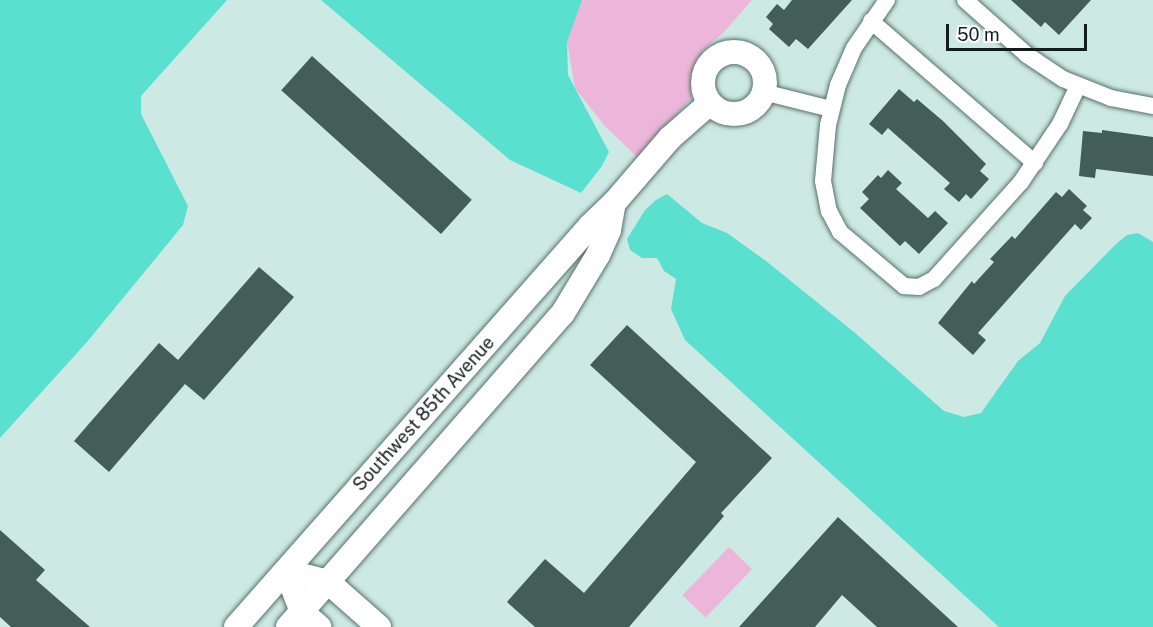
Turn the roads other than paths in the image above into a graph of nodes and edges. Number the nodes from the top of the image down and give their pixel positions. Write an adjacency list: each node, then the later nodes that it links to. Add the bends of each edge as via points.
1 (887, 0): 3 (street)
2 (964, 0): 4 (street, via 1037,63)
3 (871, 21): 8 (street, via 849,58); 9 (street)
4 (1078, 86): 7 (street, via 1111,98); 9 (street)
5 (763, 93): 6 (street, via 754,106 740,113 724,112); 6 (street, via 764,74 760,66 746,54 728,52 712,61 704,77); 8 (street)
6 (711, 103): 10 (street, Southwest 85th Avenue, via 670,138)
7 (1153, 106)
8 (831, 109): 9 (street, via 823,181 832,217 845,237 904,286 924,285 937,276)
9 (1035, 164)
10 (614, 203): 11 (street, Southwest 85th Avenue); 12 (street, Southwest 85th Avenue, via 604,243 567,308)
11 (286, 571): 12 (street); 13 (street); 14 (street, Southwest 85th Avenue)
12 (328, 582): 13 (street, Southwest 85th Avenue); 15 (street)
13 (303, 622)
14 (236, 627)
15 (379, 627)

